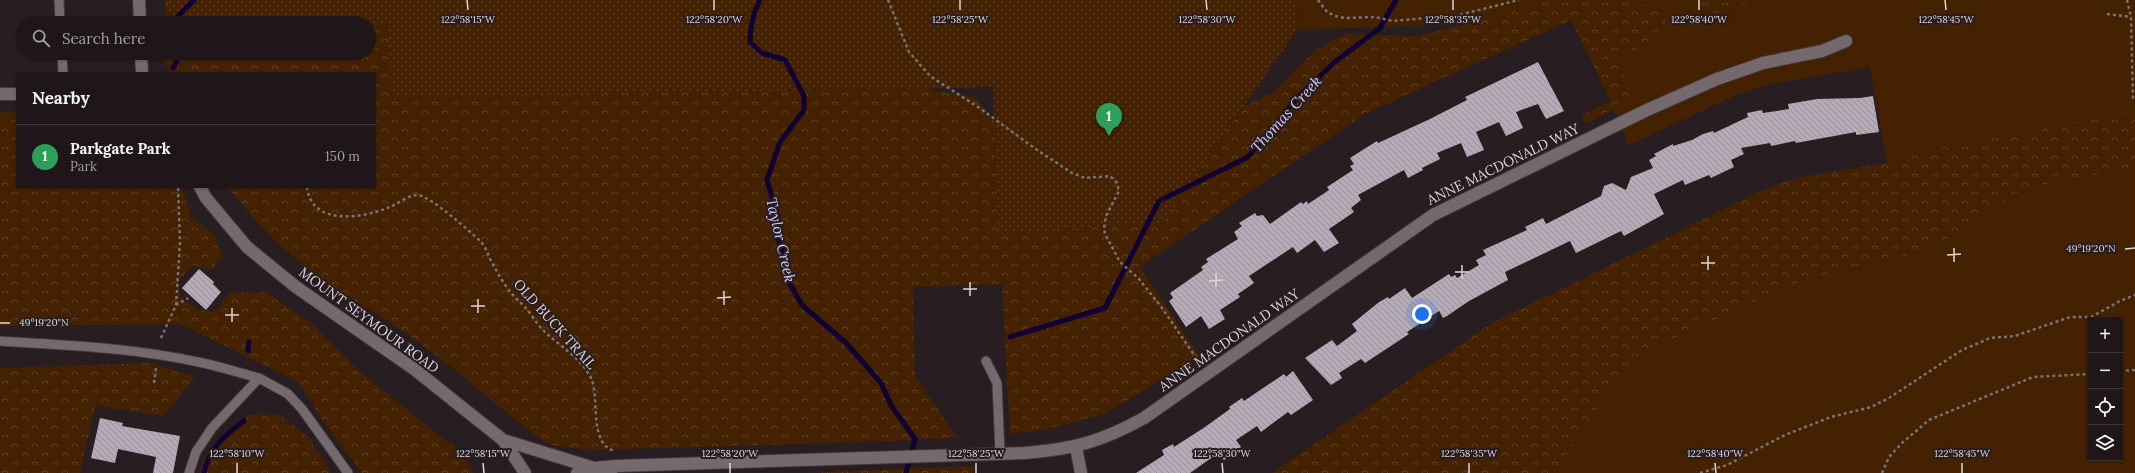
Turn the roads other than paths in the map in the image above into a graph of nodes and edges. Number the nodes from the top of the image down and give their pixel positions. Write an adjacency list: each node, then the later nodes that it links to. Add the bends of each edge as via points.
1 (59, 0): 3 (lane)
2 (139, 0): 4 (street)
3 (60, 16)
4 (140, 16)
5 (1846, 41): 17 (street, ANNE MACDONALD WAY, via 1822,51 1763,63 1716,79 1433,215 1144,418)
6 (62, 60): 8 (lane)
7 (141, 60): 9 (street)
8 (63, 72)
9 (142, 72)
10 (0, 94): 11 (street)
11 (16, 94)
12 (201, 188): 16 (street, MOUNT SEYMOUR ROAD, via 247,247 296,287 414,369)
13 (0, 341): 15 (lane, via 97,347 152,354 202,363)
14 (986, 360): 18 (lane, via 997,383)
15 (259, 378): 21 (lane, via 212,428 196,452); 22 (lane, via 288,394 302,409)
16 (503, 440): 20 (street); 23 (street, MOUNT SEYMOUR ROAD)
17 (1076, 447): 18 (street, ANNE MACDONALD WAY); 26 (street)
18 (1000, 453): 19 (street, ANNE MACDONALD WAY)
19 (616, 466): 20 (street, ANNE MACDONALD WAY); 25 (street)
20 (594, 468): 24 (street, ANNE MACDONALD WAY)
21 (189, 473)
22 (348, 473)
23 (525, 473)
24 (576, 473)
25 (606, 473)
26 (1081, 473)

